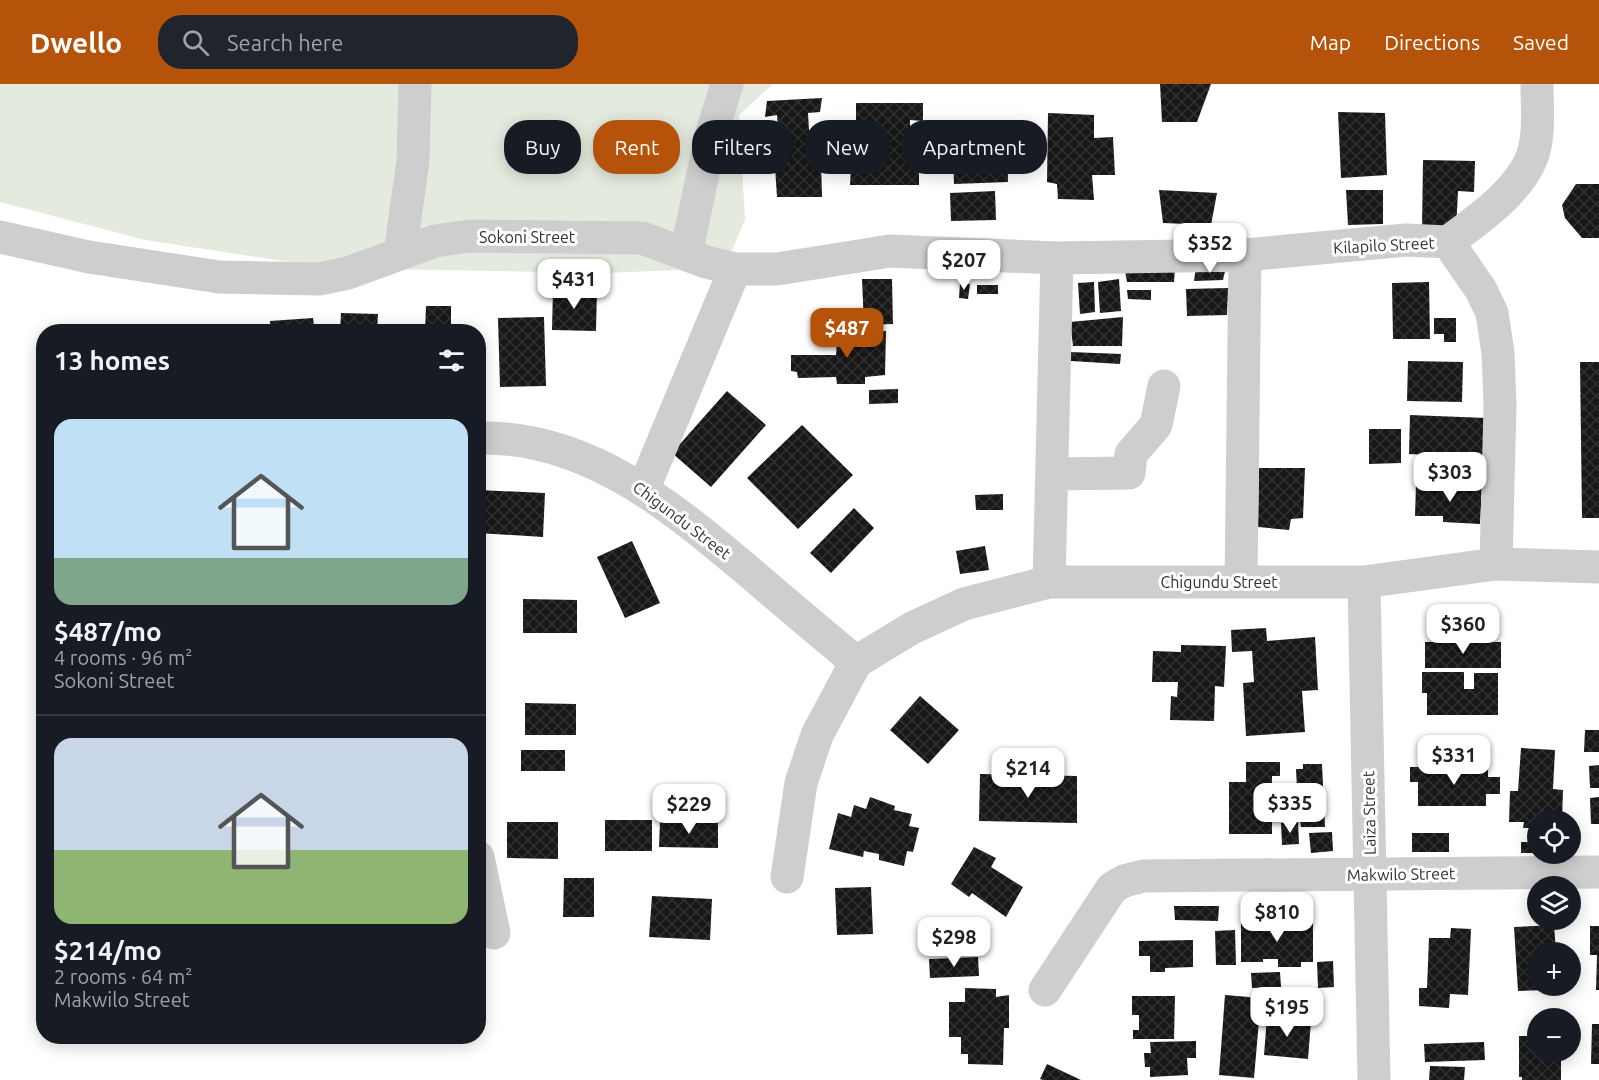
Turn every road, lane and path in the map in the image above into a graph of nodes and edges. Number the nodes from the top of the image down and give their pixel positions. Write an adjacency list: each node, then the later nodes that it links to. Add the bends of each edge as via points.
1 (415, 84): 6 (street, via 413,161)
2 (727, 84): 7 (street, via 711,136)
3 (1537, 84): 5 (street, via 1532,157 1514,185)
4 (0, 237): 6 (street, Sokoni Street, via 88,257 219,277 319,279)
5 (1448, 242): 8 (street, Kilapilo Street, via 1406,240); 15 (street, Kilapilo Street, via 1492,313 1498,353)
6 (400, 254): 7 (street, Sokoni Street, via 435,241 470,236 642,238)
7 (686, 254): 10 (street, Sokoni Street)
8 (1245, 255): 9 (street, Kilapilo Street); 18 (street)
9 (1057, 258): 10 (street, Sokoni Street, via 890,251 804,266); 13 (street)
10 (735, 269): 14 (street)
11 (1164, 386): 13 (street, via 1156,425 1131,454 1129,473)
12 (486, 438): 14 (street, Chigundu Street, via 564,450 623,476)
13 (1052, 474): 17 (street)
14 (643, 490): 20 (street, Chigundu Street, via 690,523)
15 (1496, 564): 16 (street, Chigundu Street); 19 (street, Chigundu Street)
16 (1599, 567)
17 (1049, 582): 18 (street, Chigundu Street); 20 (street, Chigundu Street, via 964,604 912,628)
18 (1241, 582): 19 (street, Chigundu Street)
19 (1364, 582): 22 (street, Laiza Street)
20 (856, 662): 23 (street, via 817,735 801,783)
21 (1599, 872): 22 (street, Makwilo Street)
22 (1370, 875): 26 (street, Makwilo Street, via 1143,876 1124,880 1103,899); 27 (street, Laiza Street)
23 (788, 877)
24 (486, 895): 25 (street)
25 (494, 933)
26 (1045, 990)
27 (1374, 1080)

